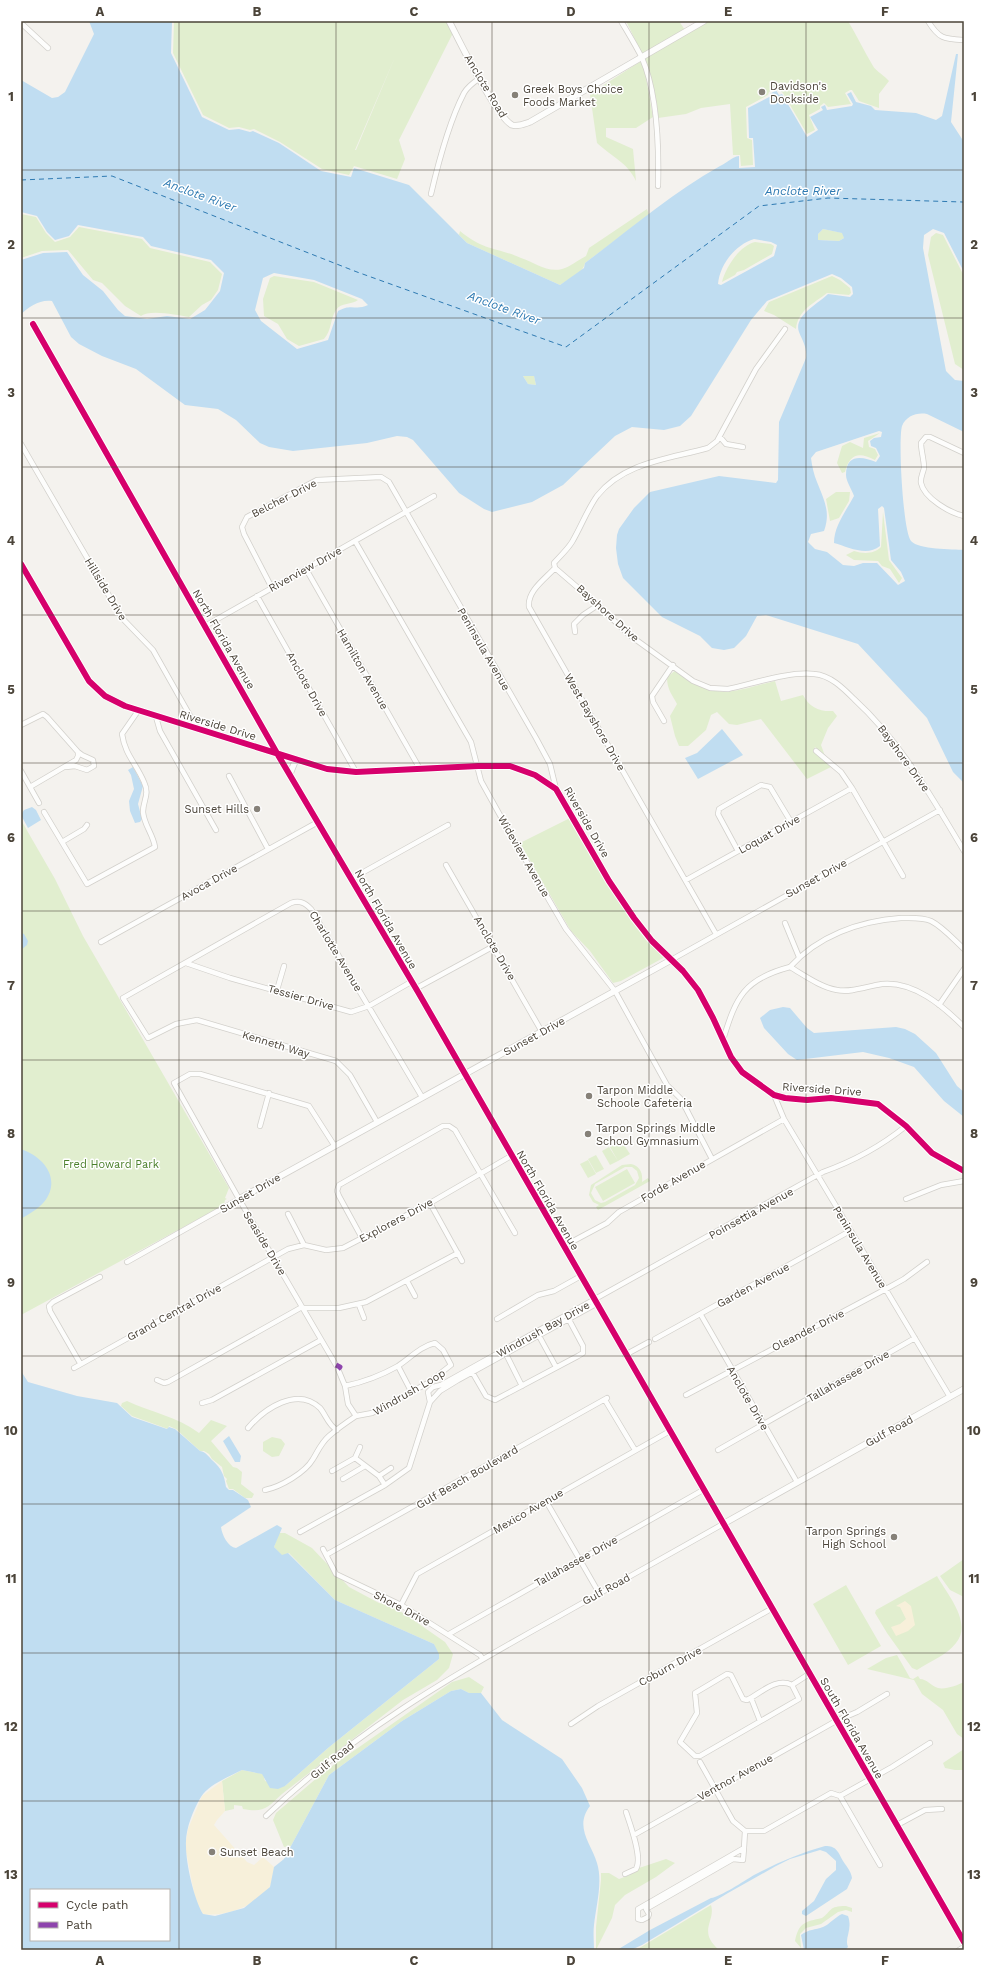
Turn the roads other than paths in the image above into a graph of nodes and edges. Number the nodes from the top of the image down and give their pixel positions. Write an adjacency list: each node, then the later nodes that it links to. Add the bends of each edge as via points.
1 (449, 21): 9 (street, Anclote Road)
2 (621, 21): 8 (street)
3 (704, 21): 8 (street, Anclote Road)
4 (928, 21): 6 (street, via 940,37)
5 (21, 24): 7 (street)
6 (964, 40)
7 (48, 48)
8 (642, 57): 9 (street, Anclote Road, via 519,126 512,125 500,112); 10 (street, via 656,116)
9 (480, 78): 11 (street, via 471,84 460,103)
10 (658, 186)
11 (431, 194)
12 (33, 324): 28 (street, North Florida Avenue)
13 (785, 329): 14 (street, via 756,369)
14 (720, 437): 16 (street, via 726,444); 23 (street, via 708,448 634,468 614,479 592,504 571,543 554,563)
15 (21, 444): 35 (street, Hillside Drive, via 122,618 153,650)
16 (743, 447)
17 (964, 453): 20 (street, via 930,437 926,437 921,443 924,460 920,481 922,487 946,508)
18 (434, 496): 19 (street, Riverview Drive)
19 (405, 513): 21 (street, Riverview Drive); 25 (street, Belcher Drive, via 389,482 381,477 370,476 316,480 247,516 242,527 244,534); 49 (street, Peninsula Avenue, via 536,738 550,764)
20 (964, 516)
21 (355, 541): 24 (street, Riverview Drive); 40 (street, Wideview Avenue, via 471,742)
22 (21, 564): 31 (street, Riverside Drive, via 89,681 105,696)
23 (555, 568): 27 (street, Bayshore Drive); 66 (street, West Bayshore Drive, via 530,594 529,607)
24 (306, 569): 25 (street, Riverview Drive); 41 (street, Hamilton Avenue)
25 (272, 588): 26 (street, Riverview Drive)
26 (257, 596): 28 (street, Riverview Drive); 44 (street, Anclote Drive)
27 (598, 605): 29 (street, via 583,614 574,624); 30 (street, Bayshore Drive, via 628,634)
28 (205, 626): 38 (street, North Florida Avenue)
29 (575, 632)
30 (672, 665): 33 (street, via 652,696); 51 (street, Bayshore Drive, via 702,686 718,690 797,674 815,674 831,680 884,729)
31 (138, 711): 32 (street, Riverside Drive); 59 (street, via 122,734 124,747 148,792 143,811 155,847 86,884)
32 (156, 717): 35 (street, Riverside Drive); 57 (street, via 160,731)
33 (664, 721)
34 (21, 725): 37 (street, via 43,714)
35 (197, 728): 38 (street, Riverside Drive)
36 (816, 751): 48 (street, via 840,772)
37 (78, 752): 42 (street, via 76,760); 42 (street, via 93,760 93,768 87,770 72,766)
38 (278, 755): 39 (street, Riverside Drive); 45 (street, North Florida Avenue)
39 (296, 759): 44 (street, Riverside Drive, via 339,771); 45 (street)
40 (478, 766): 41 (street, Riverside Drive); 49 (street, Riverside Drive, via 510,766 525,770); 81 (street, Wideview Avenue, via 481,781 566,928)
41 (420, 768): 44 (street, Riverside Drive)
42 (60, 769): 47 (street)
43 (21, 771): 47 (street)
44 (356, 772)
45 (290, 774): 53 (street, North Florida Avenue)
46 (229, 776): 60 (street)
47 (30, 786): 50 (street)
48 (852, 788): 54 (street, Loquat Drive); 58 (street)
49 (556, 789): 73 (street, Riverside Drive, via 608,879 634,918)
50 (39, 803)
51 (940, 810): 58 (street, Sunset Drive); 61 (street, Bayshore Drive)
52 (44, 812): 59 (street)
53 (318, 822): 60 (street, Avoca Drive); 65 (street, North Florida Avenue)
54 (791, 822): 62 (street, Loquat Drive); 62 (street, via 770,787 761,785 719,809 718,814)
55 (87, 825): 59 (street)
56 (448, 825): 65 (street)
57 (216, 830)
58 (883, 840): 64 (street); 68 (street, Sunset Drive)
59 (62, 842)
60 (268, 849): 69 (street, Avoca Drive)
61 (964, 850)
62 (738, 851): 66 (street, Loquat Drive)
63 (446, 865): 70 (street, Anclote Drive)
64 (902, 876)
65 (351, 879): 78 (street, North Florida Avenue)
66 (686, 880): 68 (street, West Bayshore Drive)
67 (785, 923): 72 (street)
68 (716, 934): 73 (street, Sunset Drive)
69 (101, 942)
70 (494, 946): 79 (street); 85 (street, Anclote Drive)
71 (964, 948): 72 (street, via 930,921 907,918 861,924 826,938)
72 (799, 957): 76 (street)
73 (671, 960): 81 (street, Sunset Drive); 87 (street, Riverside Drive, via 698,990)
74 (186, 963): 80 (street, Tessier Drive); 83 (street, Charlotte Avenue, via 291,903 299,902 311,909); 86 (street, Charlotte Avenue, via 123,998)
75 (284, 966): 80 (street)
76 (790, 967): 82 (street, via 836,990 846,991 883,984 907,986); 87 (street, via 764,975 743,992 736,1001)
77 (964, 969): 82 (street)
78 (411, 982): 79 (street, North Florida Avenue); 83 (street, Tessier Drive)
79 (415, 989): 88 (street, North Florida Avenue)
80 (277, 990): 83 (street, Tessier Drive, via 351,1012)
81 (615, 991): 85 (street, Sunset Drive); 98 (street, Wideview Avenue, via 667,1085 681,1099)
82 (939, 1005): 84 (street)
83 (369, 1006): 91 (street, Charlotte Avenue)
84 (964, 1027)
85 (542, 1032): 88 (street, Sunset Drive)
86 (148, 1038): 93 (street, Kenneth Way, via 176,1024 197,1020 336,1061 350,1075)
87 (723, 1040): 90 (street, Riverside Drive, via 738,1067)
88 (464, 1075): 91 (street, Sunset Drive); 97 (street, North Florida Avenue)
89 (269, 1093): 94 (street); 96 (street, via 309,1106); 104 (street, Seaside Drive, via 200,1074 190,1074 174,1083)
90 (774, 1095): 92 (street, Peninsula Avenue); 95 (street, Riverside Drive, via 807,1100 831,1098 878,1104)
91 (422, 1097): 93 (street, Sunset Drive)
92 (784, 1119): 98 (street, Forde Avenue); 101 (street, Peninsula Avenue)
93 (377, 1122): 96 (street, Sunset Drive)
94 (260, 1126)
95 (906, 1126): 99 (street, Riverside Drive, via 932,1152); 101 (street, Poinsettia Avenue, via 874,1150)
96 (334, 1145): 104 (street, Sunset Drive)
97 (511, 1156): 100 (street, Explorers Drive); 111 (street, North Florida Avenue)
98 (712, 1159): 111 (street, Forde Avenue)
99 (964, 1171)
100 (480, 1174): 105 (street, Explorers Drive); 108 (street); 109 (street, via 455,1130 443,1126 339,1185 339,1196)
101 (818, 1175): 107 (street, Peninsula Avenue); 122 (street, Poinsettia Avenue)
102 (964, 1181): 103 (street, via 941,1185)
103 (906, 1199)
104 (241, 1202): 113 (street, Seaside Drive); 115 (street, Sunset Drive)
105 (430, 1203): 109 (street, Explorers Drive); 112 (street)
106 (288, 1214): 110 (street)
107 (850, 1231): 120 (street, Peninsula Avenue); 125 (street, Garden Avenue)
108 (515, 1233)
109 (362, 1238): 110 (street, Explorers Drive, via 343,1248 326,1250)
110 (304, 1245): 113 (street, Explorers Drive, via 288,1249)
111 (564, 1246): 117 (street, North Florida Avenue)
112 (458, 1253): 114 (street); 119 (street)
113 (274, 1257): 124 (street, Seaside Drive); 136 (street, Grand Central Drive)
114 (462, 1261)
115 (127, 1262)
116 (927, 1262): 120 (street, Oleander Drive)
117 (581, 1276): 122 (street, North Florida Avenue); 128 (street, via 554,1291 538,1295)
118 (100, 1277): 136 (street, via 49,1306)
119 (407, 1281): 121 (street); 123 (street)
120 (886, 1289): 130 (street, Peninsula Avenue); 142 (street, Oleander Drive)
121 (415, 1296)
122 (594, 1300): 126 (street, Windrush Bay Drive); 135 (street, North Florida Avenue)
123 (359, 1304): 124 (street, via 335,1308); 127 (street)
124 (303, 1308): 132 (street, Seaside Drive); 144 (street, via 168,1382)
125 (701, 1315): 131 (street, Garden Avenue); 142 (street, Anclote Drive)
126 (568, 1317): 129 (street, Windrush Bay Drive); 138 (street, via 583,1346 583,1353)
127 (364, 1318)
128 (497, 1319)
129 (538, 1334): 134 (street, Windrush Bay Drive); 138 (street)
130 (915, 1338): 152 (street, Peninsula Avenue); 156 (street, Tallahassee Drive)
131 (655, 1339)
132 (321, 1340): 145 (street, Seaside Drive); 154 (street, via 212,1400)
133 (649, 1342): 135 (street)
134 (505, 1352): 141 (street, Windrush Bay Drive); 147 (street)
135 (626, 1354): 159 (street, North Florida Avenue)
136 (80, 1363): 139 (street, Grand Central Drive)
137 (398, 1366): 140 (street, Windrush Loop, via 435,1343 443,1350 451,1363); 145 (street, Windrush Loop, via 360,1383); 149 (street)
138 (556, 1367): 147 (street)
139 (74, 1368)
140 (451, 1368): 143 (street); 149 (street, Windrush Loop)
141 (471, 1370): 143 (street, Windrush Bay Drive); 147 (street, via 486,1396 492,1400 499,1399)
142 (732, 1370): 151 (street, Oleander Drive); 156 (street, Anclote Drive)
143 (457, 1378): 146 (street, Windrush Bay Drive); 150 (street, Windrush Bay Drive)
144 (157, 1380)
145 (345, 1386): 155 (street, via 348,1404)
146 (437, 1386): 150 (street); 153 (street, Windrush Bay Drive, via 429,1390)
147 (522, 1386)
148 (964, 1389): 152 (street, Gulf Road)
149 (411, 1391): 155 (street, Windrush Loop, via 372,1413)
150 (440, 1391): 153 (street, Windrush Bay Drive)
151 (686, 1395)
152 (950, 1397): 169 (street, Gulf Road)
153 (430, 1402): 170 (street, Windrush Bay Drive, via 409,1468)
154 (202, 1403)
155 (356, 1416): 158 (street, Windrush Loop)
156 (764, 1425): 162 (street, Tallahassee Drive); 169 (street, Anclote Drive)
157 (248, 1428): 158 (street, via 264,1412 291,1399 314,1404)
158 (337, 1430): 171 (street, Windrush Loop, via 318,1449 309,1465 278,1487)
159 (670, 1431): 161 (street, Mexico Avenue); 172 (street, North Florida Avenue)
160 (360, 1447): 163 (street)
161 (635, 1450): 173 (street, Mexico Avenue); 177 (street, Gulf Beach Boulevard, via 606,1399)
162 (718, 1450)
163 (355, 1458): 164 (street); 166 (street)
164 (365, 1466): 167 (street); 168 (street)
165 (391, 1468): 167 (street)
166 (332, 1471)
167 (379, 1476): 170 (street)
168 (343, 1479)
169 (796, 1482): 174 (street, Gulf Road)
170 (385, 1485): 175 (street, Windrush Bay Drive)
171 (265, 1490)
172 (703, 1490): 174 (street, North Florida Avenue); 178 (street, Tallahassee Drive)
173 (546, 1501): 178 (street); 180 (street, Mexico Avenue, via 417,1574)
174 (723, 1524): 179 (street, Gulf Road); 181 (street, South Florida Avenue)
175 (300, 1532)
176 (323, 1549): 177 (street, Shore Drive)
177 (326, 1555): 180 (street, Shore Drive, via 336,1574)
178 (580, 1558): 179 (street); 182 (street, Tallahassee Drive)
179 (599, 1593): 183 (street, Gulf Road)
180 (401, 1605): 182 (street, Shore Drive)
181 (771, 1609): 184 (street, South Florida Avenue); 190 (street, Coburn Drive, via 598,1706)
182 (449, 1634): 183 (street, Shore Drive, via 480,1654)
183 (483, 1659): 198 (street, Gulf Road, via 420,1695 379,1724)
184 (809, 1674): 185 (street); 189 (street, South Florida Avenue)
185 (792, 1685): 187 (street, via 778,1682); 188 (street, via 799,1699)
186 (886, 1694): 189 (street, Ventnor Avenue, via 857,1712)
187 (751, 1698): 188 (street); 188 (street, via 743,1699 730,1674 697,1691 697,1713 680,1742 698,1757)
188 (760, 1721)
189 (836, 1721): 193 (street, South Florida Avenue); 194 (street, Ventnor Avenue)
190 (571, 1724)
191 (930, 1743): 193 (street)
192 (700, 1762): 194 (street)
193 (870, 1779): 195 (street); 199 (street, South Florida Avenue)
194 (715, 1788): 200 (street, via 733,1821); 201 (street, Ventnor Avenue)
195 (840, 1796): 200 (street, via 836,1793 830,1794 764,1831); 203 (street)
196 (942, 1809): 199 (street, via 925,1810)
197 (626, 1812): 201 (street)
198 (266, 1816)
199 (897, 1826): 205 (street, South Florida Avenue)
200 (746, 1831): 202 (street)
201 (634, 1835): 204 (street, via 638,1866)
202 (744, 1848): 202 (street, via 638,1909 638,1919 648,1917 646,1909 733,1859 743,1860)
203 (880, 1865)
204 (625, 1874)
205 (964, 1942)
206 (964, 1948): 207 (street)
207 (960, 1950)

